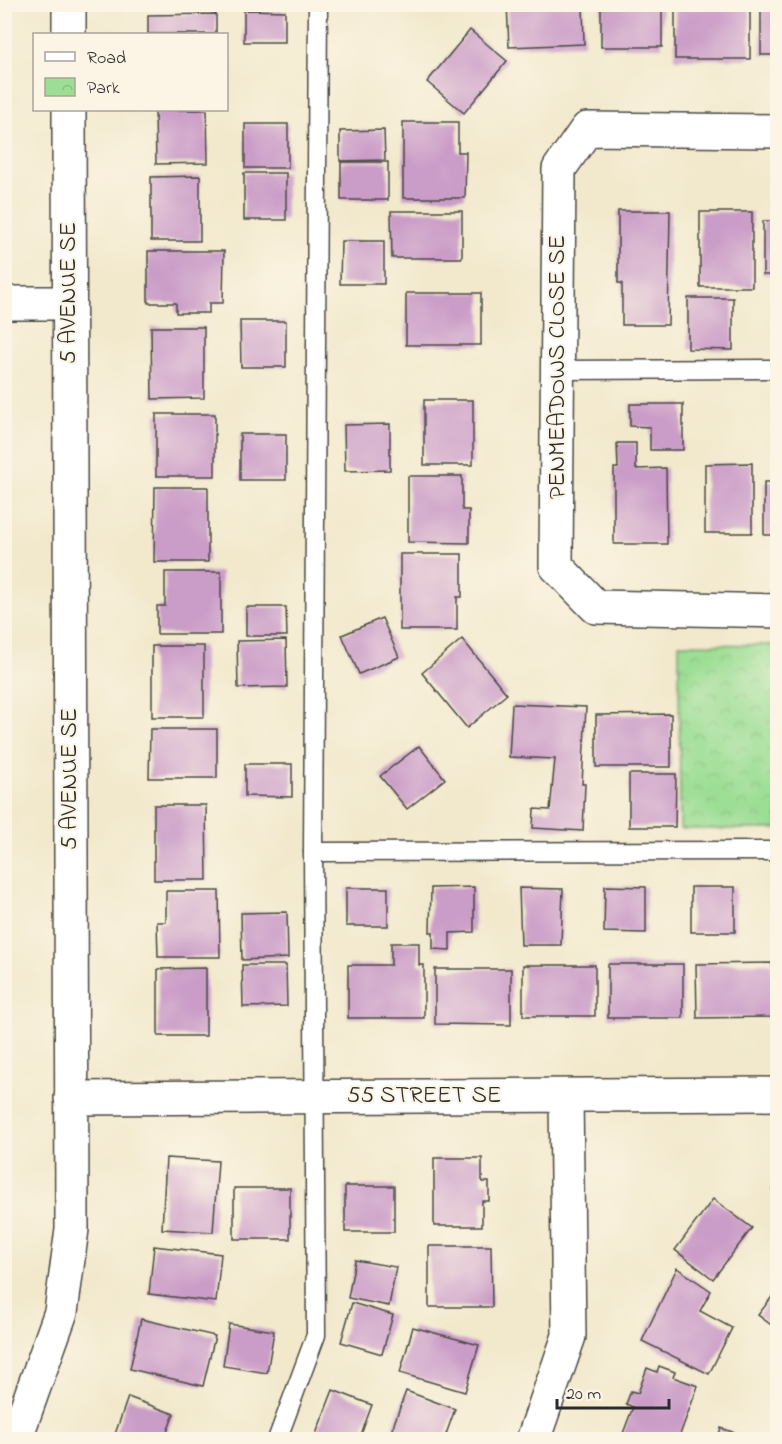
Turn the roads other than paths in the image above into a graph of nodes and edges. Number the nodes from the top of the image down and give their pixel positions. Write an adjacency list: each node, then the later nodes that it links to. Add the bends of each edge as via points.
1 (69, 4): 3 (street)
2 (318, 4): 12 (lane)
3 (69, 33)
4 (69, 111): 7 (street, 5 AVENUE SE)
5 (777, 131): 9 (street, PENMEADOWS CLOSE SE, via 587,129 559,169)
6 (4, 303): 7 (street)
7 (69, 303): 16 (street, 5 AVENUE SE)
8 (777, 369): 9 (lane)
9 (557, 370): 10 (street, PENMEADOWS CLOSE SE, via 556,566 596,607)
10 (777, 611)
11 (777, 851): 12 (lane)
12 (313, 852): 14 (lane)
13 (777, 1094): 15 (street, 55 STREET SE)
14 (315, 1095): 15 (street, 55 STREET SE); 16 (street, 55 STREET SE); 18 (lane, via 316,1335)
15 (566, 1097): 19 (street, via 569,1336)
16 (71, 1098): 17 (street, 5 AVENUE SE, via 72,1229 61,1312)
17 (15, 1440)
18 (277, 1440)
19 (533, 1440)

